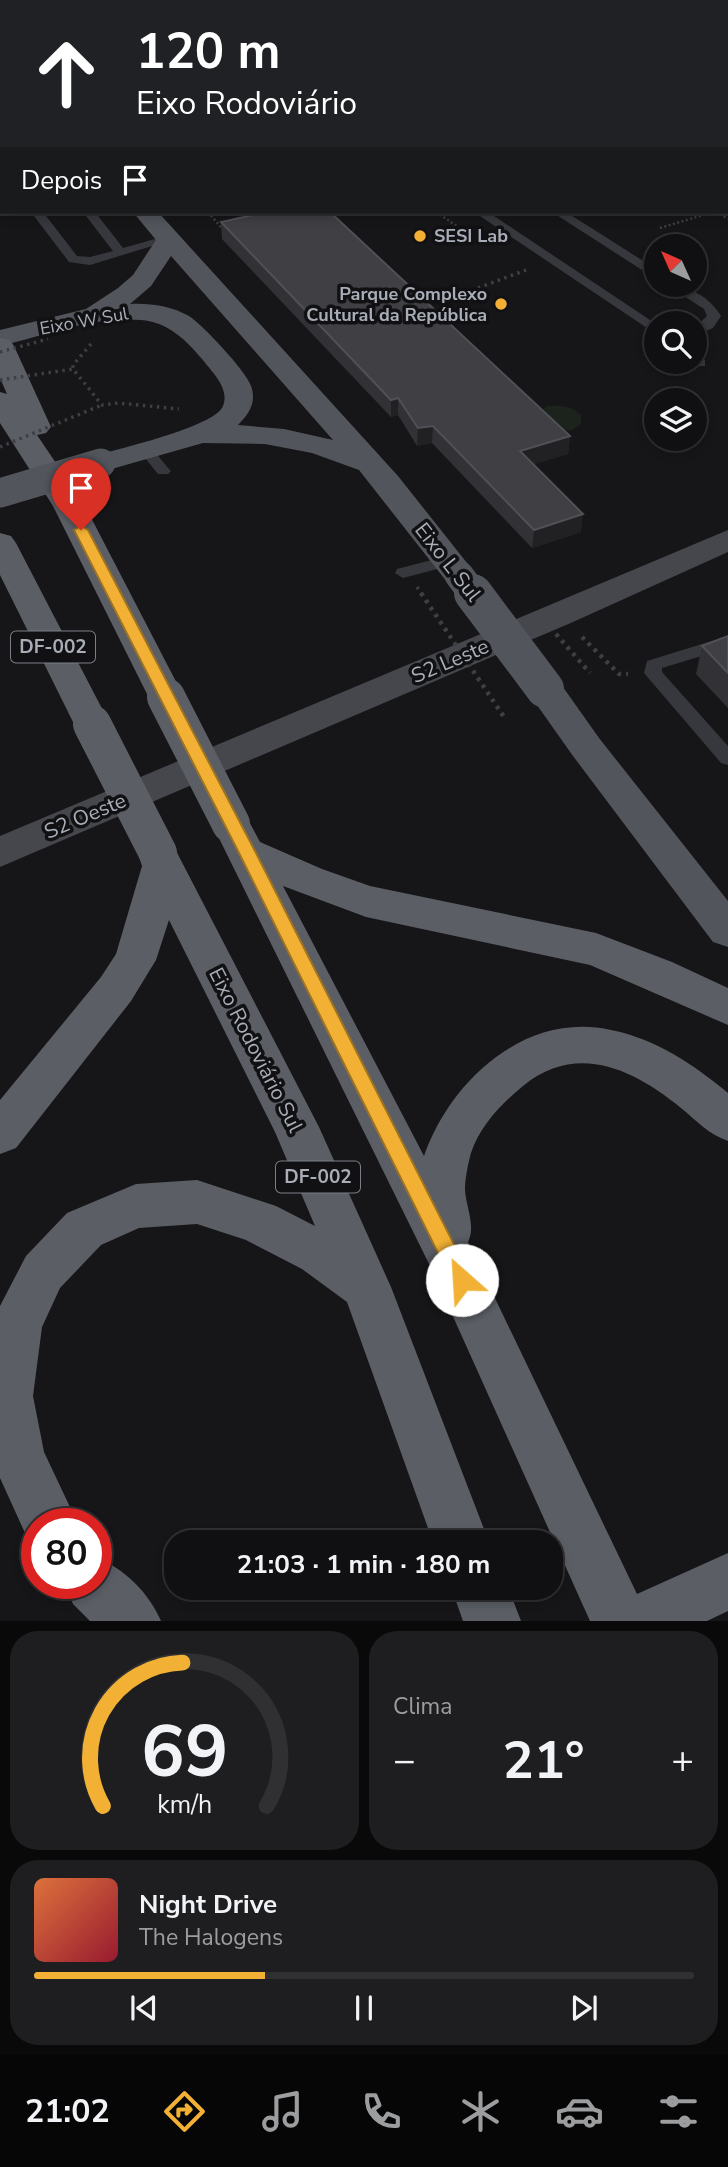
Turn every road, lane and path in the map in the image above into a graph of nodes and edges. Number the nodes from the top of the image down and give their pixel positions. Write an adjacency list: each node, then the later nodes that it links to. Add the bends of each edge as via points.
1 (39, 214): 11 (lane, via 73,259 90,261)
2 (91, 214): 11 (lane)
3 (147, 214): 10 (main road, Eixo L Sul)
4 (211, 214): 9 (path)
5 (483, 214): 16 (lane)
6 (561, 214): 12 (lane)
7 (708, 214): 8 (path)
8 (660, 228)
9 (227, 235)
10 (169, 239): 11 (lane); 17 (main road, via 142,281); 30 (main road, Eixo L Sul)
11 (121, 253)
12 (644, 267)
13 (534, 268): 14 (path)
14 (478, 288)
15 (694, 298): 18 (lane, via 714,316)
16 (644, 323)
17 (87, 325): 19 (main road, Eixo W Sul); 23 (path); 28 (main road, Eixo W Sul, via 156,312 193,333 237,385 239,399 229,420)
18 (707, 326)
19 (0, 338)
20 (48, 339): 22 (path, bridge)
21 (0, 346): 32 (highway)
22 (0, 352)
23 (73, 369): 24 (path, bridge); 26 (path)
24 (0, 380)
25 (0, 401): 32 (highway)
26 (102, 405): 27 (path); 29 (path, bridge)
27 (183, 409)
28 (200, 434): 30 (main road, via 279,436 327,446); 31 (main road, Eixo W Sul, bridge, via 155,461 101,463)
29 (0, 447)
30 (372, 466): 35 (main road, Eixo L Sul)
31 (0, 493)
32 (69, 506): 44 (highway, bridge)
33 (728, 540): 43 (main road, S2 Leste)
34 (0, 543): 46 (highway, Eixo Rodoviário Sul / DF-002, bridge)
35 (453, 568): 36 (lane); 47 (main road, Eixo L Sul, bridge)
36 (403, 573)
37 (417, 587): 41 (path, bridge)
38 (728, 642): 42 (lane, via 653,665 653,673)
39 (592, 648): 40 (path)
40 (619, 674)
41 (506, 720)
42 (728, 758)
43 (171, 779): 45 (main road, S2 Oeste)
44 (239, 839): 48 (highway, via 308,880 366,901 596,950); 51 (highway)
45 (0, 852)
46 (160, 859): 50 (highway, via 135,960); 52 (highway, Eixo Rodoviário Sul / DF-002, via 296,1127)
47 (728, 931)
48 (728, 1007)
49 (728, 1121): 51 (highway, via 696,1091 654,1064 622,1053 591,1045 521,1062 492,1084 450,1147 442,1181)
50 (0, 1134)
51 (450, 1256): 60 (highway)
52 (366, 1287): 53 (highway, via 318,1253 259,1223 197,1202 136,1206 84,1229 43,1272 17,1325 7,1396 18,1457); 54 (highway, Eixo Rodoviário Sul / DF-002)
53 (42, 1508)
54 (453, 1521)
55 (728, 1581): 61 (highway)
56 (109, 1599): 58 (highway)
57 (484, 1600): 59 (highway)
58 (132, 1621)
59 (492, 1621)
60 (620, 1621)
61 (645, 1621)

